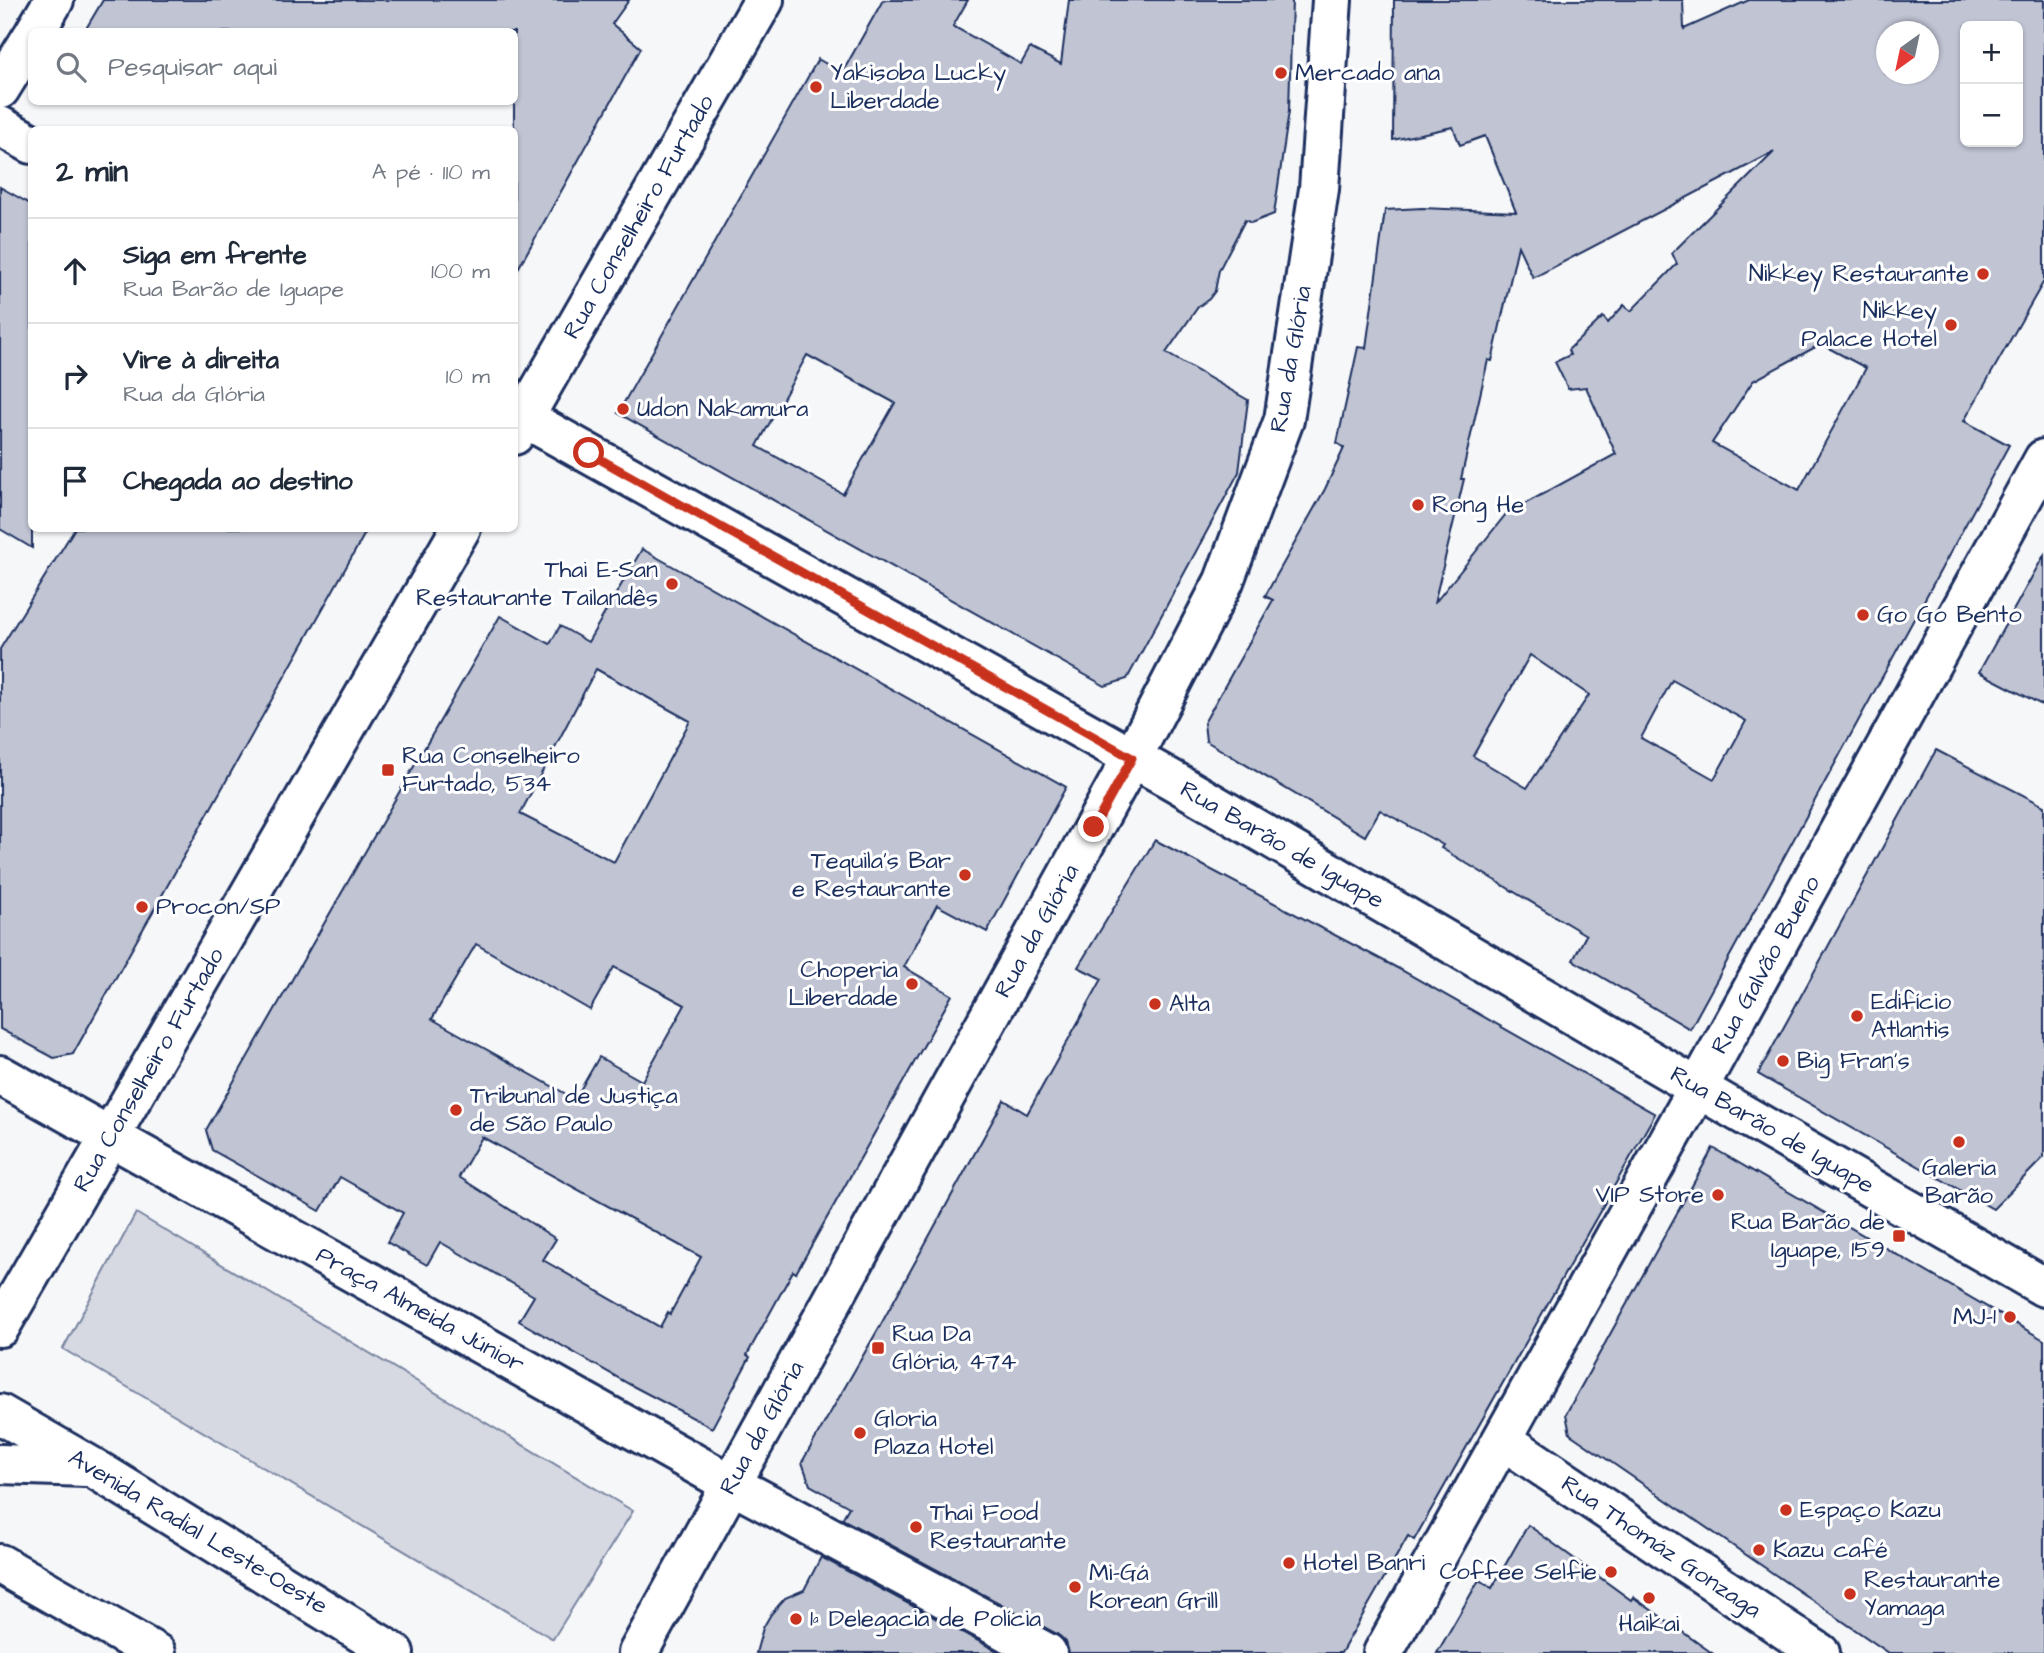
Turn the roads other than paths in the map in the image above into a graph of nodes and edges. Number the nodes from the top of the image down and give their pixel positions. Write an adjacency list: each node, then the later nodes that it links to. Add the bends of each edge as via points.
1 (54, 0): 4 (main road)
2 (764, 0): 9 (main road, Rua Conselheiro Furtado)
3 (1332, 0): 12 (main road, Rua da Glória, via 1319,189 1284,420 1224,581)
4 (37, 28)
5 (28, 44): 6 (main road)
6 (0, 89)
7 (0, 126): 8 (main road)
8 (28, 142)
9 (518, 421): 12 (main road, Rua Barão de Iguape)
10 (2044, 459): 14 (main road, Rua Galvão Bueno)
11 (459, 532): 15 (main road, Rua Conselheiro Furtado)
12 (1132, 758): 14 (main road, Rua Barão de Iguape); 22 (main road, Rua da Glória)
13 (0, 1075): 15 (main road, Praça Almeida Júnior)
14 (1698, 1088): 16 (main road, Rua Barão de Iguape); 19 (main road, Rua Galvão Bueno)
15 (110, 1137): 17 (main road, Rua Conselheiro Furtado); 22 (main road, Praça Almeida Júnior)
16 (2044, 1287)
17 (0, 1327)
18 (0, 1414): 21 (main road, Avenida Radial Leste-Oeste)
19 (1503, 1440): 28 (main road, Rua Galvão Bueno); 29 (main road, Rua Thomáz Gonzaga)
20 (0, 1464): 21 (main road)
21 (92, 1467): 26 (main road, Avenida Radial Leste-Oeste)
22 (731, 1484): 24 (main road, Rua da Glória); 27 (main road, Praça Almeida Júnior)
23 (0, 1564): 25 (main road)
24 (639, 1650)
25 (156, 1653)
26 (394, 1653)
27 (1047, 1653)
28 (1383, 1653)
29 (1820, 1653)

